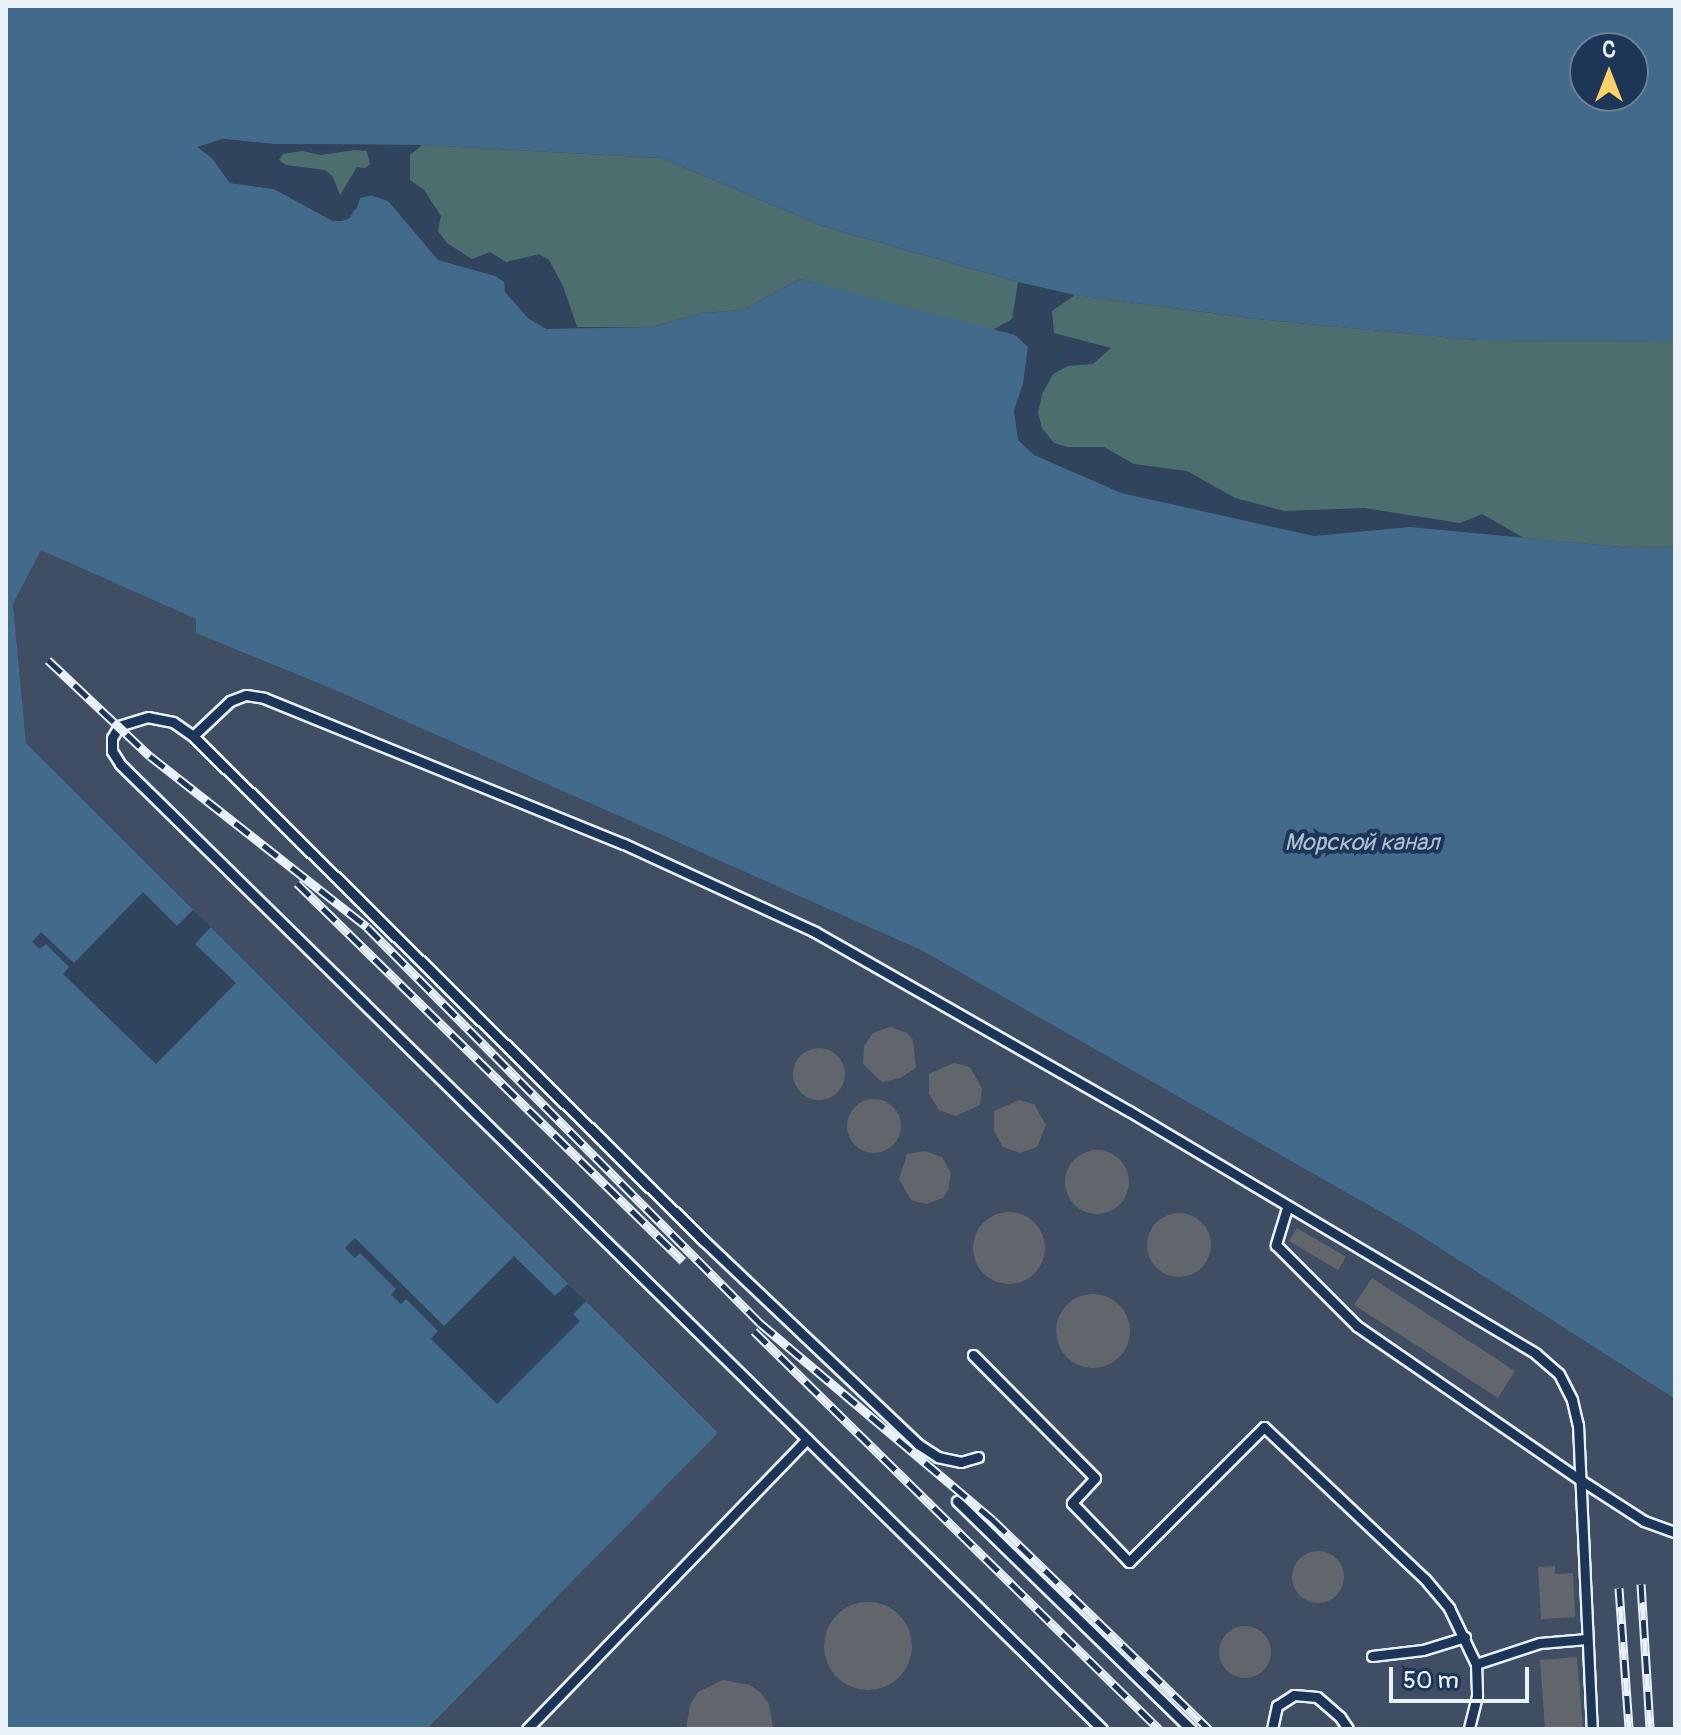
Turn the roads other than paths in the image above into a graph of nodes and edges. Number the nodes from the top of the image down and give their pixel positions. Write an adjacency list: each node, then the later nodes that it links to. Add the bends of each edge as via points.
1 (193, 736): 2 (lane, via 230,701 246,695 264,698 624,844 815,932); 4 (lane, via 173,722 148,717 119,726 112,751); 5 (lane, via 692,1230 918,1444 938,1457 961,1462)
2 (1287, 1208): 6 (lane, via 1276,1245 1357,1326); 6 (lane, via 1536,1354 1559,1374 1578,1425)
3 (973, 1355): 9 (lane, via 1095,1478 1072,1503 1129,1562 1264,1427 1425,1579)
4 (807, 1439): 13 (lane); 14 (lane)
5 (978, 1457)
6 (1579, 1479): 8 (lane, via 1644,1521); 10 (lane)
7 (957, 1501): 15 (lane)
8 (1675, 1532)
9 (1465, 1637): 11 (lane, via 1423,1650); 12 (lane)
10 (1587, 1639): 12 (lane, via 1540,1643); 19 (lane)
11 (1372, 1656)
12 (1476, 1664): 18 (lane, via 1477,1696)
13 (527, 1729)
14 (1102, 1729)
15 (1191, 1729)
16 (1272, 1729): 17 (lane, via 1277,1706 1294,1695 1317,1697)
17 (1348, 1729)
18 (1469, 1729)
19 (1592, 1729)

